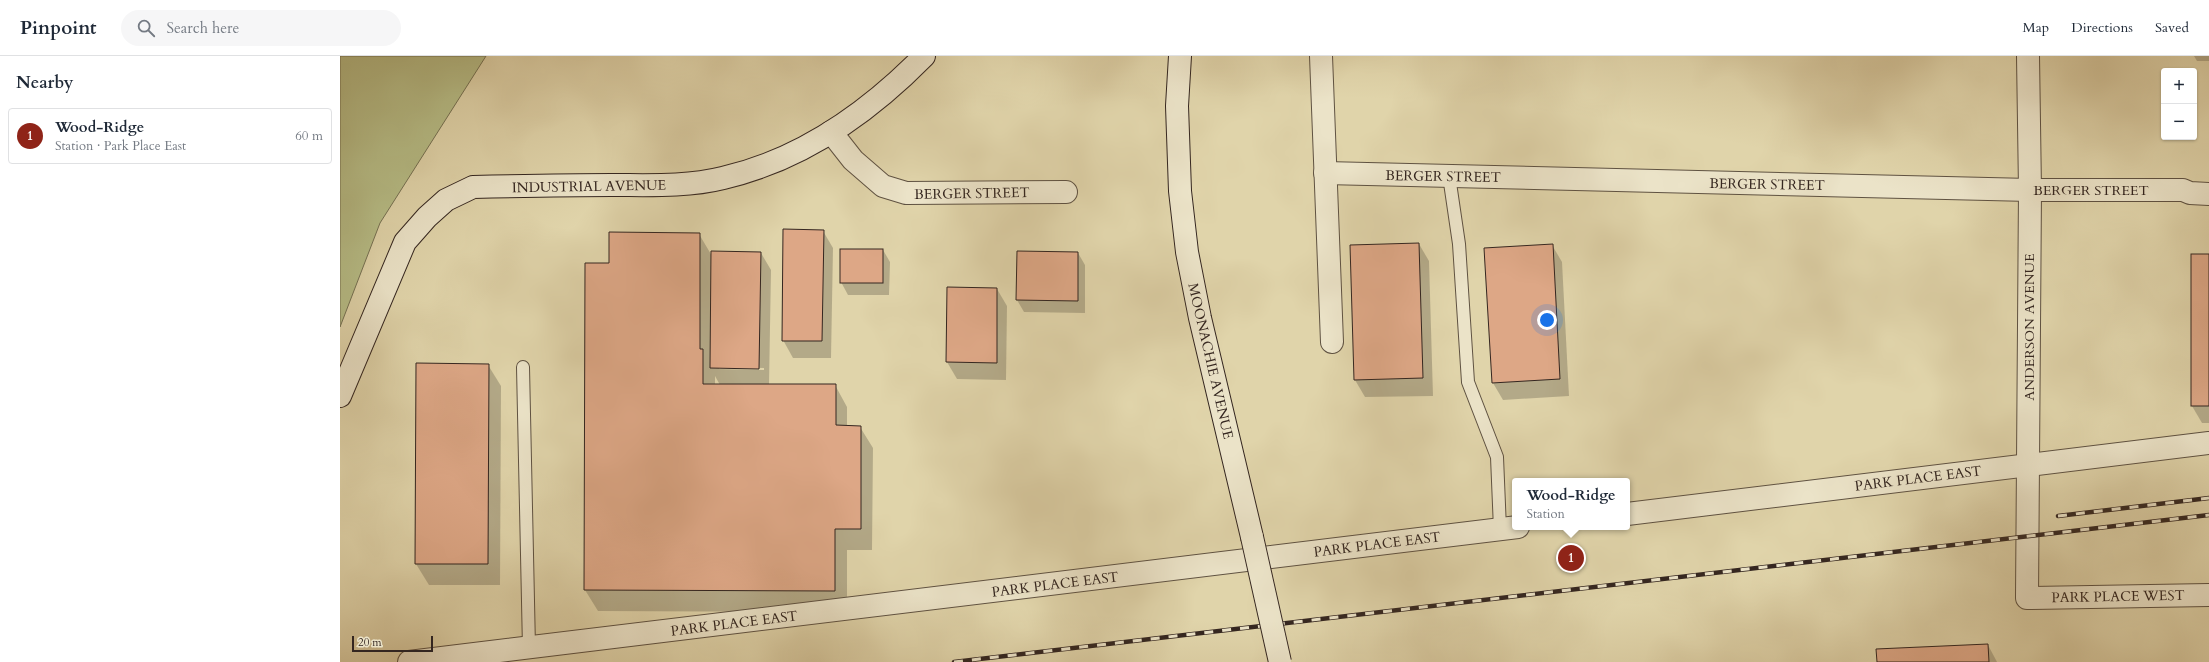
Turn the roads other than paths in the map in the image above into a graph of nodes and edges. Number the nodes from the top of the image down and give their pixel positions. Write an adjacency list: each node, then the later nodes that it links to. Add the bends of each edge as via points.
1 (924, 56): 5 (street, INDUSTRIAL AVENUE, via 870,105)
2 (1180, 56): 22 (street, MOONACHIE AVENUE, bridge, via 1177,106 1180,191 1187,252)
3 (1321, 56): 6 (street)
4 (2028, 56): 8 (street, ANDERSON AVENUE)
5 (831, 132): 9 (street, BERGER STREET, via 853,160 883,186 906,194); 13 (street, INDUSTRIAL AVENUE, via 800,150 753,170 721,179 676,185 473,187 446,200 405,242)
6 (1325, 173): 7 (street, BERGER STREET); 11 (street)
7 (1449, 176): 8 (street, BERGER STREET); 17 (lane, via 1459,244 1468,382 1498,457)
8 (2030, 190): 10 (street, BERGER STREET, via 2183,190); 15 (street, ANDERSON AVENUE)
9 (1066, 192)
10 (2209, 194)
11 (1332, 342)
12 (523, 367): 20 (lane)
13 (340, 396)
14 (2209, 443): 15 (street, PARK PLACE EAST)
15 (2028, 465): 16 (street, PARK PLACE EAST); 19 (street, ANDERSON AVENUE)
16 (1630, 514)
17 (1509, 528): 20 (street, PARK PLACE EAST)
18 (2209, 594): 19 (street, PARK PLACE WEST)
19 (2027, 598)
20 (529, 648): 21 (street, PARK PLACE EAST)
21 (409, 662)
22 (1280, 662)

